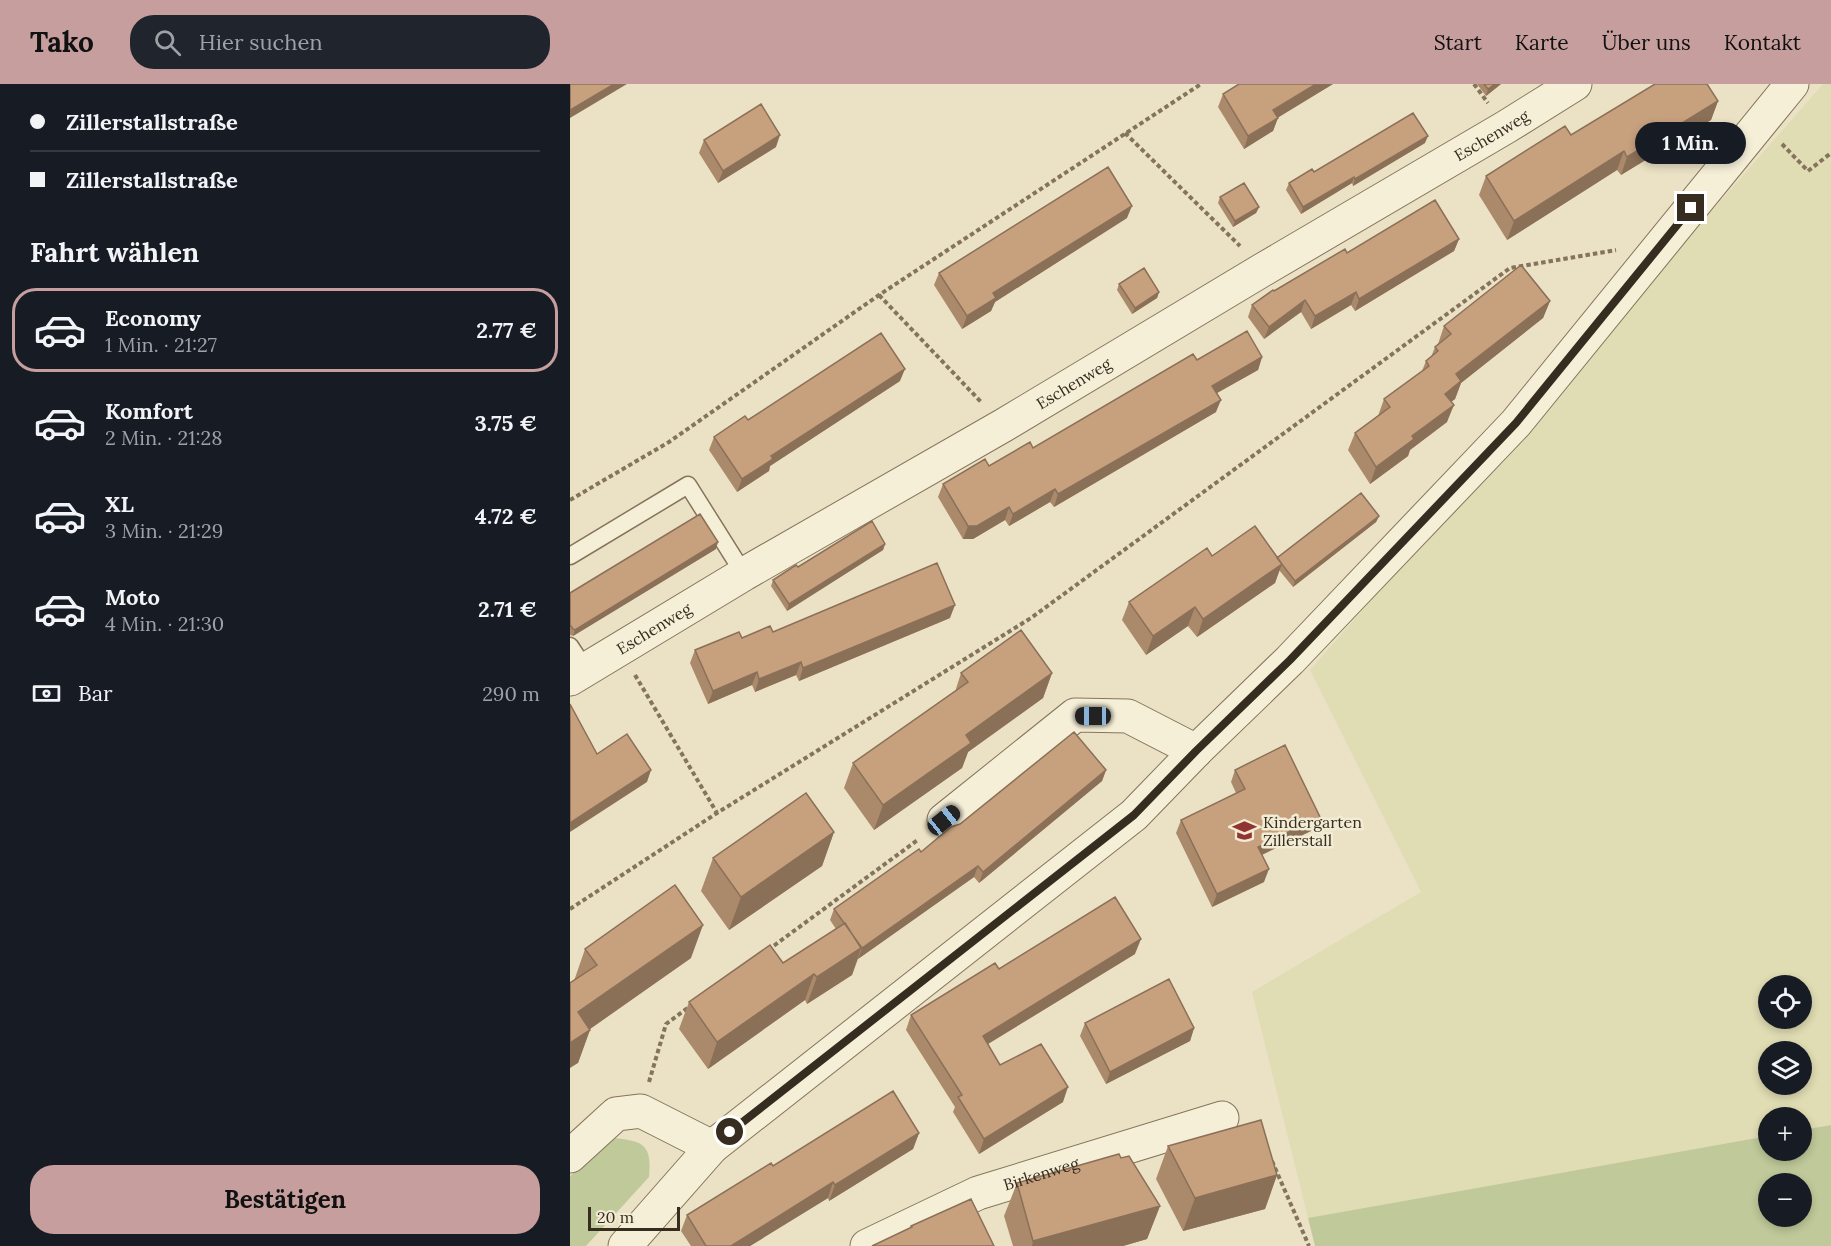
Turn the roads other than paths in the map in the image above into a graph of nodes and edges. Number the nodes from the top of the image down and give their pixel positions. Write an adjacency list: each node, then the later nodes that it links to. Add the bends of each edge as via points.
1 (1575, 84): 4 (street, Eschenweg, via 1004,425)
2 (1792, 84): 6 (street, via 1516,423 1290,660)
3 (570, 556): 4 (lane, via 688,485)
4 (744, 574): 5 (street, Eschenweg, via 619,649)
5 (575, 664)
6 (1196, 751): 7 (street, via 1128,716 1075,716); 9 (street, via 1134,815)
7 (944, 820)
8 (1222, 1119): 12 (street, Birkenweg, via 978,1193)
9 (712, 1147): 10 (street, via 641,1111 616,1114); 11 (street)
10 (570, 1156)
11 (625, 1246)
12 (867, 1246)

